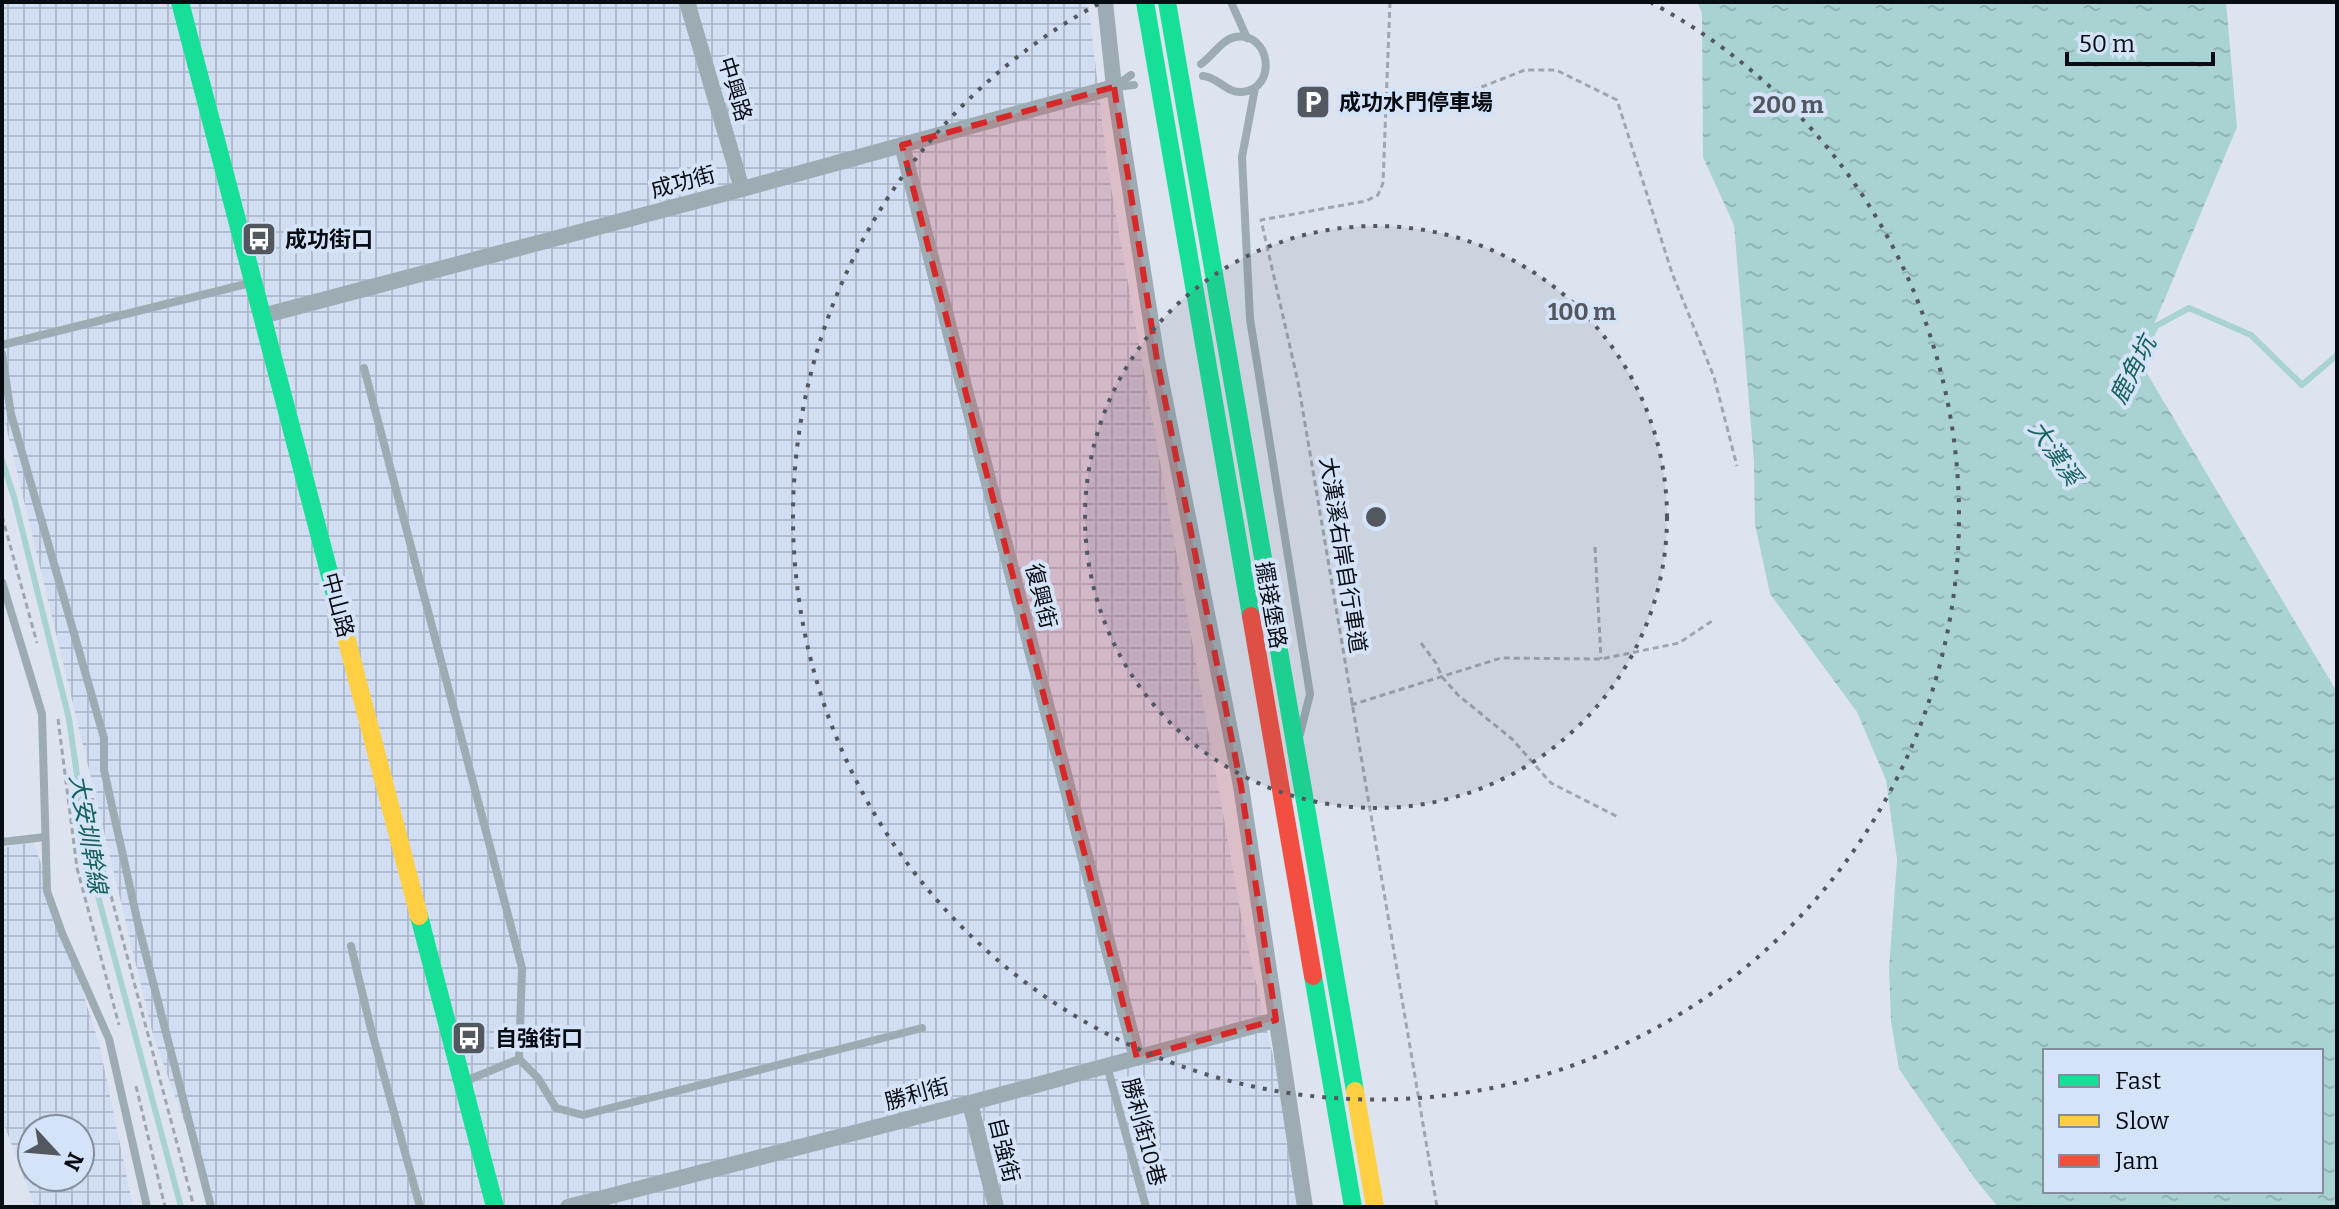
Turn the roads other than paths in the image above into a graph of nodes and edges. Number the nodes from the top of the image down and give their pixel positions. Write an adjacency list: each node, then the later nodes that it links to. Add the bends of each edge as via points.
1 (180, 2): 16 (street, 中山路)
2 (687, 2): 15 (street, 中興路)
3 (1105, 2): 12 (street)
4 (1145, 2): 41 (street, 擺接堡路)
5 (1167, 2): 22 (street, 擺接堡路)
6 (1231, 2): 7 (lane)
7 (1247, 38): 8 (lane, via 1222,43); 13 (lane, via 1261,46 1267,60 1265,76)
8 (1201, 64)
9 (1131, 75): 12 (lane, 成功街)
10 (1203, 76): 13 (lane, via 1228,89)
11 (1134, 85): 12 (lane, 成功街)
12 (1114, 87): 14 (street, 成功街); 26 (street, via 1157,360 1241,786)
13 (1255, 88): 22 (lane, via 1242,157 1250,319 1310,694)
14 (902, 145): 15 (street, 成功街); 28 (street, 復興街)
15 (742, 189): 17 (street, 成功街)
16 (254, 282): 17 (street, 中山路); 18 (lane)
17 (262, 316): 31 (street, 中山路)
18 (2, 345)
19 (2, 354): 34 (lane, via 11,414 104,738 104,770 132,899)
20 (364, 368): 29 (lane, via 522,968)
21 (2, 582): 23 (lane, via 42,714)
22 (1296, 750): 42 (street, 擺接堡路)
23 (45, 837): 24 (lane); 33 (lane, via 47,891 109,1039)
24 (2, 842)
25 (351, 946): 35 (lane)
26 (1276, 1020): 28 (street, 勝利街); 40 (street)
27 (922, 1028): 29 (lane, via 583,1115 556,1108)
28 (1137, 1058): 30 (street, 勝利街)
29 (519, 1059): 31 (lane)
30 (1107, 1066): 32 (street, 勝利街); 39 (lane, 勝利街10巷)
31 (462, 1082): 36 (street, 中山路)
32 (970, 1103): 37 (street, 勝利街); 38 (street, 自強街)
33 (147, 1207)
34 (211, 1207)
35 (420, 1207)
36 (495, 1207)
37 (568, 1207)
38 (996, 1207)
39 (1146, 1207)
40 (1305, 1207)
41 (1353, 1207)
42 (1375, 1207)

